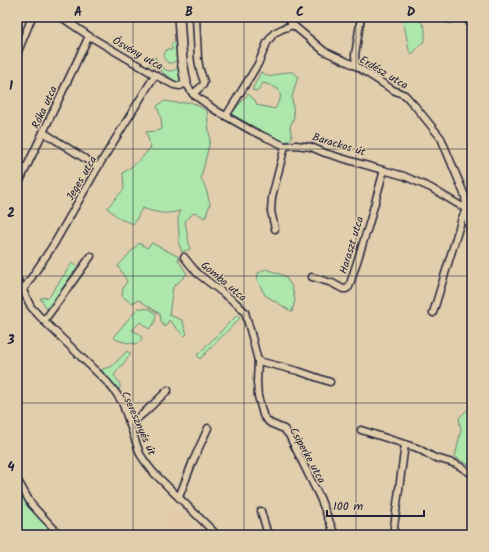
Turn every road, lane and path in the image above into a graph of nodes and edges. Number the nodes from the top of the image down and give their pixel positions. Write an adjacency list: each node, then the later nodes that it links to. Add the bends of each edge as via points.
1 (32, 17): 11 (street)
2 (61, 17): 10 (street, Ösvény utca)
3 (180, 17): 14 (street, Barackos út)
4 (196, 17): 15 (street, via 198,59 204,82)
5 (287, 17): 8 (street, Erdész utca)
6 (361, 17): 12 (street, via 355,55)
7 (468, 17): 9 (street)
8 (293, 25): 12 (street, Erdész utca, via 324,50); 16 (street, via 274,34)
9 (472, 25)
10 (88, 36): 13 (street, Ösvény utca); 17 (street, Róka utca)
11 (17, 54)
12 (356, 66): 23 (street, Erdész utca, via 405,95 441,138 465,196)
13 (155, 75): 14 (street, Ösvény utca, via 174,85); 19 (street, Jeges utca)
14 (186, 83): 15 (street, Barackos út)
15 (193, 94): 16 (street, Barackos út)
16 (226, 116): 18 (street, Barackos út)
17 (43, 132): 19 (street); 21 (street, Róka utca)
18 (285, 146): 20 (street, Barackos út, via 311,147); 24 (street, via 272,197 271,211)
19 (98, 167): 30 (street, Jeges utca, via 54,244)
20 (384, 170): 23 (street, Barackos út, via 431,188); 28 (street, Haraszt utca, via 349,287 343,289)
21 (17, 187)
22 (472, 200): 23 (street)
23 (466, 209): 25 (street); 31 (street)
24 (275, 229)
25 (472, 232)
26 (91, 256): 32 (street)
27 (184, 257): 33 (street, Gomba utca, via 197,273 245,312)
28 (312, 277)
29 (17, 278): 30 (street, Cseresznyés út)
30 (23, 290): 32 (street, Cseresznyés út, via 31,307)
31 (433, 313)
32 (44, 321): 37 (street, Cseresznyés út, via 108,383 122,402)
33 (258, 361): 34 (street); 36 (street, Gomba utca, via 258,396)
34 (330, 382)
35 (168, 390): 37 (street)
36 (263, 415): 48 (street, Csiperke utca, via 270,423 284,429 289,435)
37 (130, 424): 43 (street, Cseresznyés út, via 140,454 146,463)
38 (208, 428): 43 (street)
39 (362, 430): 40 (street)
40 (405, 444): 41 (street, via 456,464); 49 (street)
41 (472, 474)
42 (17, 479): 45 (street, via 31,504)
43 (179, 497): 46 (street, Cseresznyés út)
44 (261, 512): 47 (street)
45 (60, 535)
46 (217, 535)
47 (268, 535)
48 (335, 535)
49 (394, 535)

